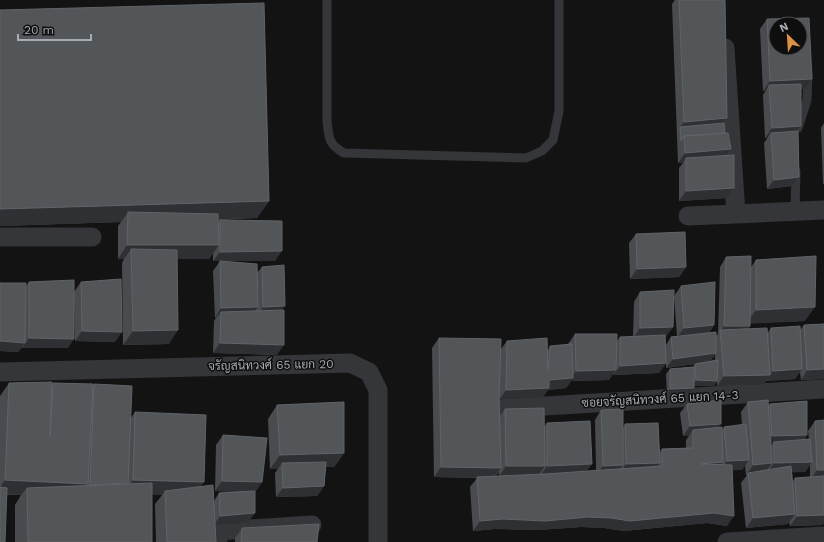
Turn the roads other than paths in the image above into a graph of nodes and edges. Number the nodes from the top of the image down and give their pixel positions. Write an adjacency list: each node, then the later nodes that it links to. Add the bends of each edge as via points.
1 (327, 0): 2 (lane, via 327,121 329,140 334,148 344,153 526,158 542,151 553,140 555,133 559,111)
2 (559, 0)
3 (724, 28): 9 (street)
4 (808, 61): 5 (lane, via 807,100)
5 (797, 137)
6 (796, 159): 8 (lane)
7 (824, 210): 8 (street)
8 (795, 211): 9 (street)
9 (736, 214): 10 (street)
10 (688, 216)
11 (0, 236): 12 (street)
12 (92, 237)
13 (0, 372): 19 (street, จรัญสนิทวงศ์ 65 แยก 20, via 350,363 369,372 378,390)
14 (824, 389): 15 (street, ซอยจรัญสนิทวงศ์ 65 แยก 14-3)
15 (496, 409)
16 (312, 524): 18 (street, via 218,531)
17 (824, 536): 20 (street)
18 (218, 542)
19 (378, 542)
20 (727, 542)

